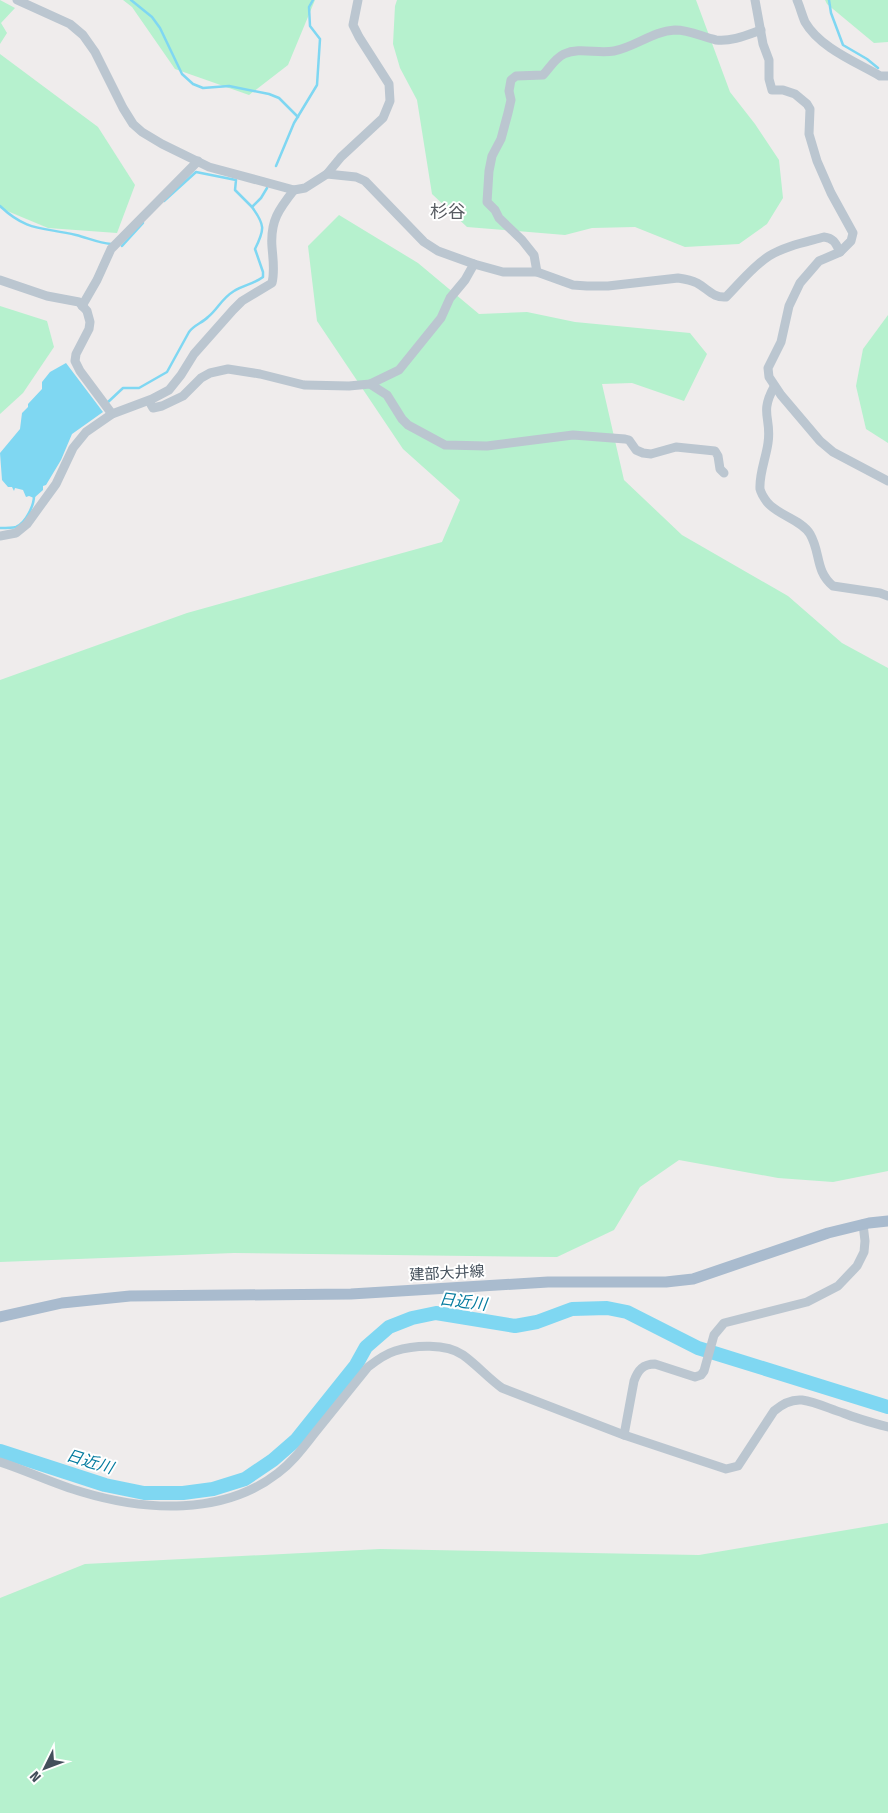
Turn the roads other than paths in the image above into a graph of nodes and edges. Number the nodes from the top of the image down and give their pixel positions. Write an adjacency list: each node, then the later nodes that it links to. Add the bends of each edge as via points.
1 (17, 0): 7 (street, via 70,24 83,35 134,124 162,144)
2 (358, 0): 8 (street, via 353,25 389,84 390,101 383,118)
3 (755, 0): 5 (street)
4 (797, 0): 6 (street, via 805,22 820,38 880,76)
5 (761, 30): 10 (street, via 772,90 795,94 810,109 809,134 817,161 853,233 851,242); 12 (street, via 716,40 690,31 674,30 612,52 578,50 554,60 543,75 516,76 511,80 511,100 501,140 492,156 486,202 534,255)
6 (888, 76)
7 (198, 161): 9 (street, via 209,167); 14 (street, via 111,249)
8 (327, 174): 9 (street, via 304,188); 11 (street, via 365,181 424,242 438,251)
9 (294, 190): 17 (street, via 274,220 272,283 242,301 194,354 169,390)
10 (840, 252): 12 (street, via 835,242 824,237 770,255 739,281 726,297 714,296 688,279 587,286 573,285); 16 (street, via 819,262 800,283 781,342 768,368)
11 (474, 264): 12 (street, via 503,272); 15 (street, via 450,298 441,318 399,370)
12 (537, 272)
13 (0, 280): 14 (street, via 47,296 79,302)
14 (82, 306): 18 (street, via 90,322 75,361)
15 (370, 384): 17 (street, via 304,384 228,369 201,378 183,396 162,406 153,408); 19 (street, via 387,395 408,425 445,444 487,446 573,435 625,439 643,454 676,447 715,451)
16 (774, 387): 20 (street, via 833,452); 22 (street, via 766,404 769,441 760,490 763,497 810,534 821,572 833,586)
17 (149, 400): 18 (street)
18 (107, 407): 21 (street, via 79,440 56,484 23,529)
19 (724, 473)
20 (888, 482)
21 (0, 536)
22 (888, 596)
23 (888, 1221): 24 (main road, 建部大井線)
24 (863, 1224): 25 (main road, 建部大井線, via 693,1279 666,1282 548,1282 351,1294 130,1296 62,1303); 27 (street, via 864,1252 857,1266 838,1286 808,1302 724,1323 714,1335 701,1375 695,1377 655,1364 642,1367 636,1373)
25 (0, 1317)
26 (888, 1427): 27 (street, via 816,1403 790,1402 774,1411 738,1466 726,1469)
27 (624, 1435): 28 (street, via 502,1388 462,1354 432,1346 395,1350 382,1356 368,1367 298,1455 278,1473 239,1496 215,1503 162,1506 123,1501 81,1492)
28 (0, 1462)

